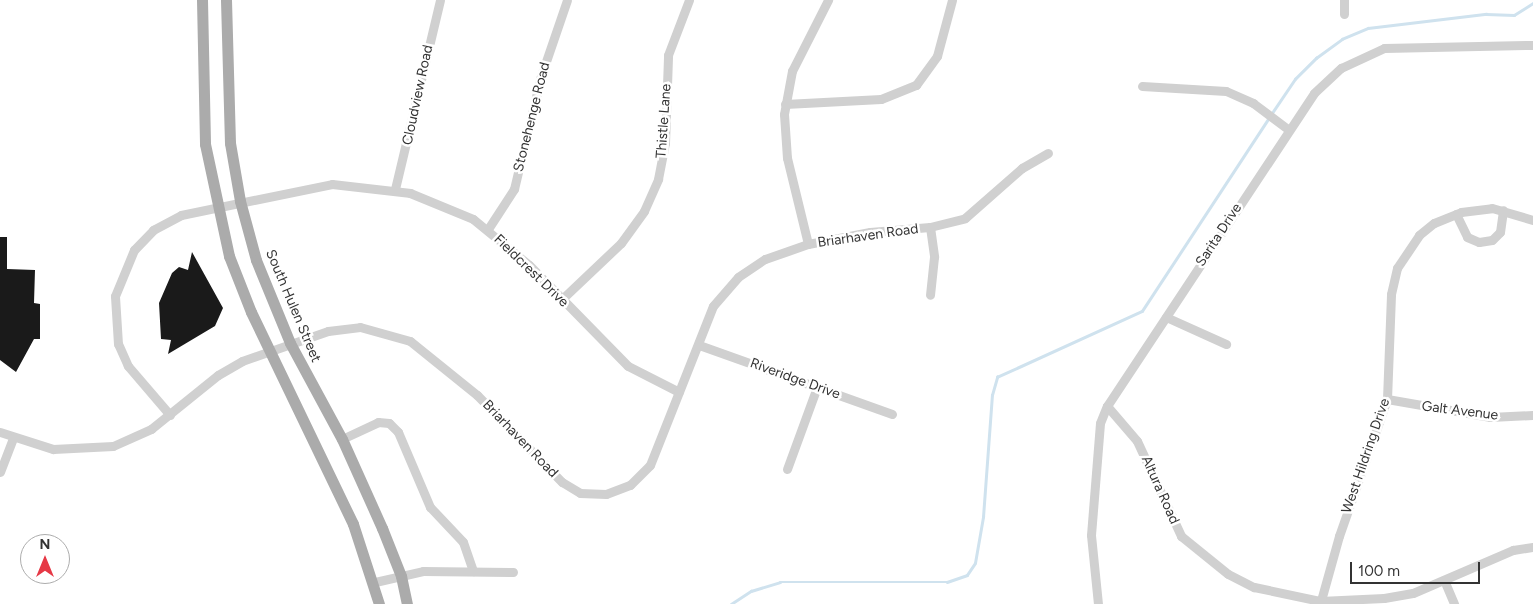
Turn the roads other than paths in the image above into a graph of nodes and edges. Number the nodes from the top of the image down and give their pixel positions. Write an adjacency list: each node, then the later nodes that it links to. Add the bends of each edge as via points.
1 (202, 0): 17 (main road, via 203,123)
2 (226, 0): 16 (main road, South Hulen Street, via 228,121)
3 (440, 0): 15 (street, Cloudview Road)
4 (567, 0): 22 (street, Stonehenge Road, via 541,76 514,189)
5 (689, 0): 25 (street, Thistle Lane, via 668,55 665,143 658,179 644,211 621,243)
6 (828, 0): 12 (street, via 792,71)
7 (952, 0): 12 (street, via 937,56 916,85 881,99)
8 (1344, 0): 9 (street)
9 (1344, 14)
10 (1533, 45): 13 (street, Sarita Drive, via 1400,45 1372,52 1332,74)
11 (1142, 86): 13 (street, via 1215,88 1257,106)
12 (786, 104): 23 (street, via 787,158)
13 (1289, 130): 26 (street, Sarita Drive)
14 (1048, 152): 21 (street, Briarhaven Road, via 1022,168 965,218)
15 (395, 189): 16 (street, Fieldcrest Drive, via 332,184); 22 (street, Fieldcrest Drive, via 442,203)
16 (240, 201): 17 (street, Fieldcrest Drive); 27 (main road, South Hulen Street, via 256,260)
17 (216, 206): 30 (main road, via 236,273); 36 (street, Fieldcrest Drive, via 181,215 153,230 128,260 115,296 115,331 122,355)
18 (1503, 210): 19 (street, West Hildring Drive); 19 (street, via 1500,232 1492,240 1479,242 1467,237); 20 (street, West Hildring Drive)
19 (1456, 214): 33 (street, West Hildring Drive, via 1419,235 1397,268 1391,294)
20 (1533, 220)
21 (930, 227): 23 (street, Briarhaven Road, via 870,232); 24 (street, via 934,257)
22 (488, 230): 25 (street, Fieldcrest Drive)
23 (808, 244): 29 (street, Briarhaven Road, via 765,260 725,288)
24 (930, 295)
25 (562, 299): 32 (street, Fieldcrest Drive, via 628,366)
26 (1166, 317): 28 (street); 34 (street, Sarita Drive)
27 (290, 343): 30 (street, Briarhaven Road); 32 (street, Briarhaven Road, via 343,327 375,329 410,341 477,395 543,466 562,482 591,495 620,491 641,477); 40 (main road, South Hulen Street)
28 (1226, 344)
29 (699, 345): 31 (street, Riveridge Drive); 32 (street, Briarhaven Road)
30 (270, 351): 36 (street, Briarhaven Road, via 218,375); 48 (main road, via 353,524)
31 (817, 387): 35 (street, Riveridge Drive); 41 (street)
32 (679, 392)
33 (1387, 399): 37 (street, Galt Avenue, via 1490,417); 49 (street, West Hildring Drive)
34 (1107, 406): 49 (street, Altura Road, via 1137,441 1181,536 1228,574 1254,587); 52 (street, Sarita Drive, via 1100,423 1092,535)
35 (892, 414)
36 (170, 415): 39 (street, Briarhaven Road, via 128,441 94,449 53,449)
37 (1533, 415)
38 (0, 432): 39 (street, Briarhaven Road)
39 (13, 438): 42 (street)
40 (342, 439): 44 (street, via 378,422 389,423 398,432 430,507 462,542); 46 (main road, South Hulen Street)
41 (787, 469)
42 (0, 472)
43 (1533, 547): 47 (street, Altura Road, via 1513,550)
44 (473, 570): 45 (street); 46 (street, via 423,571)
45 (513, 572)
46 (401, 576): 48 (street); 51 (main road, South Hulen Street)
47 (1444, 580): 49 (street, Altura Road, via 1413,593); 53 (street)
48 (375, 582): 50 (main road)
49 (1320, 602)
50 (379, 604)
51 (407, 604)
52 (1098, 604)
53 (1454, 604)

